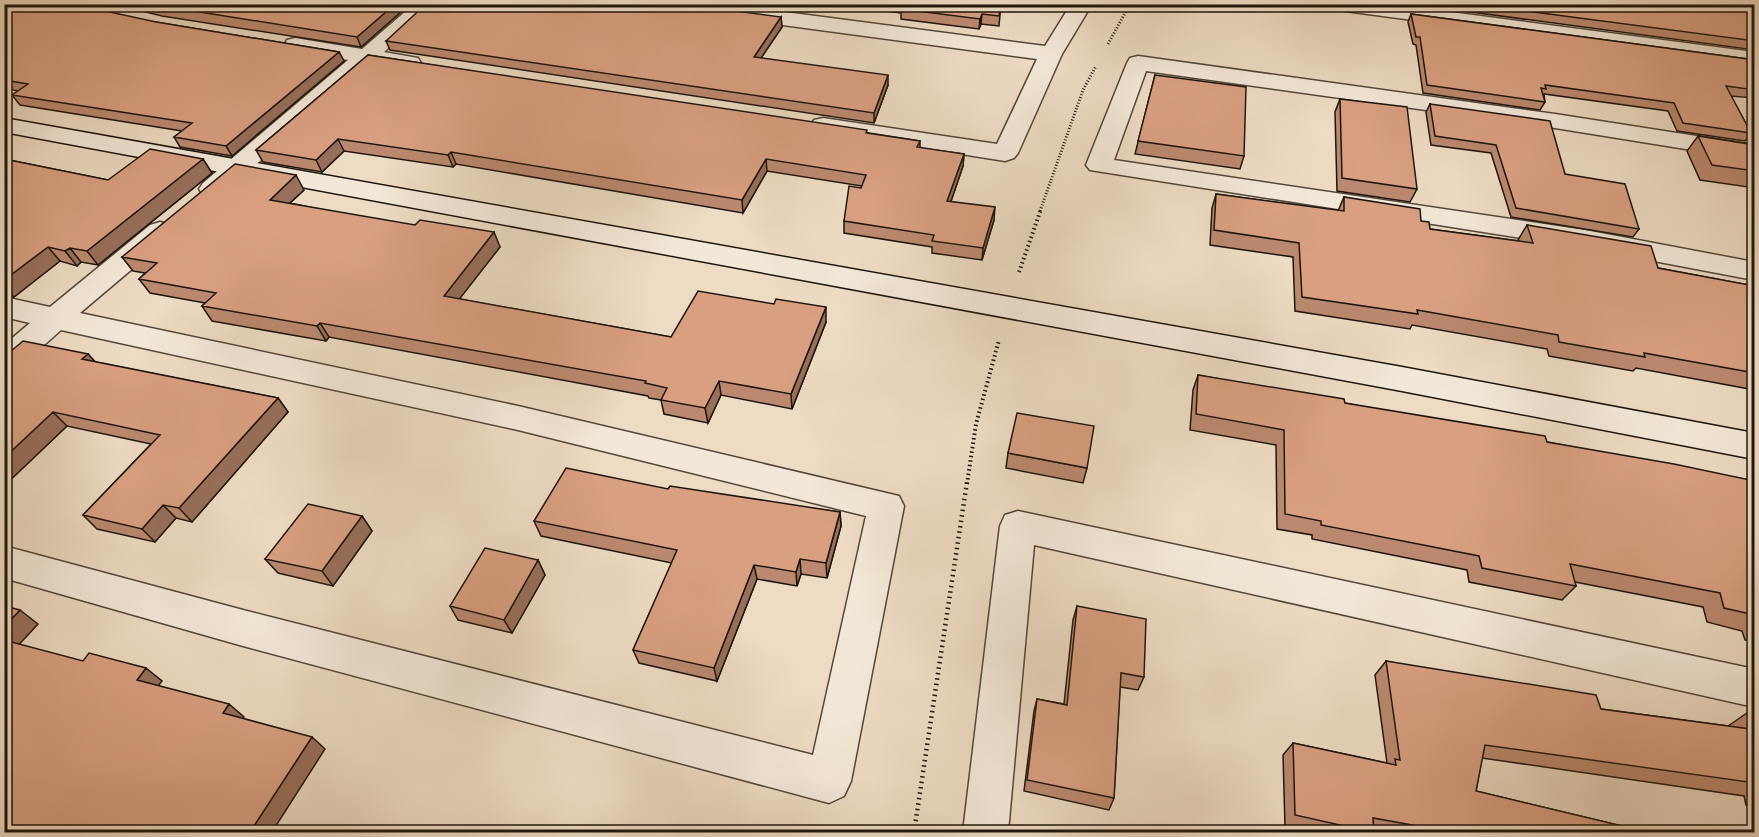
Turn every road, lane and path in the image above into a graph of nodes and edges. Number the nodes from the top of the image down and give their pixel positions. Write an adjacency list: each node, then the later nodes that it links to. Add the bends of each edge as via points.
1 (427, 4): 7 (street)
2 (671, 4): 6 (street)
3 (1082, 4): 6 (street)
4 (1338, 4): 8 (street)
5 (275, 42): 7 (street)
6 (1051, 54): 10 (street, via 1005,153)
7 (365, 56): 9 (street); 13 (street)
8 (1755, 59)
9 (436, 67)
10 (804, 123)
11 (4, 125): 13 (street)
12 (1755, 152): 14 (street, via 1138,63 1099,165 1573,237)
13 (236, 168): 16 (street); 17 (street)
14 (1755, 271)
15 (4, 307): 17 (street)
16 (1008, 309): 19 (street); 22 (path, via 976,424)
17 (55, 318): 18 (street); 20 (street, via 518,418 886,506 829,781)
18 (4, 363)
19 (1755, 446)
20 (4, 562)
21 (1755, 688): 23 (street, via 1017,526)
22 (914, 832)
23 (985, 832)

